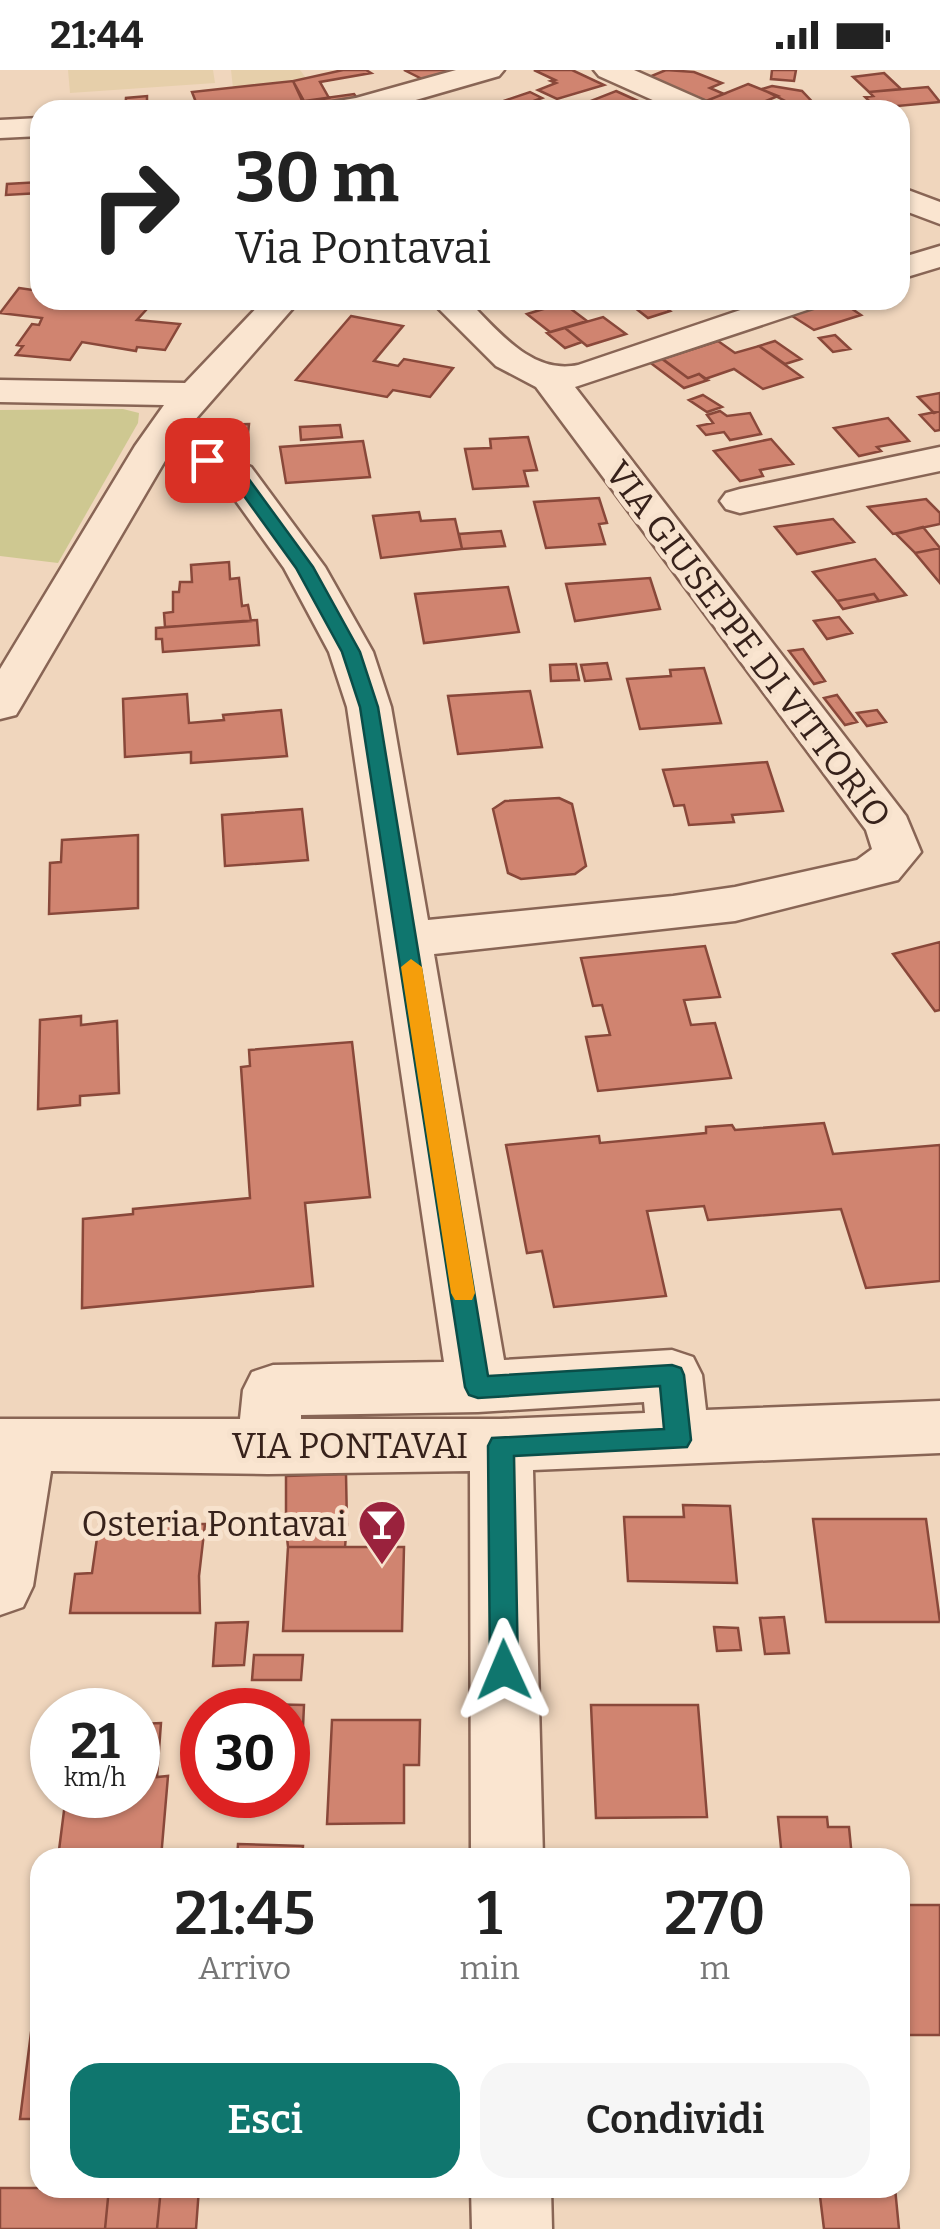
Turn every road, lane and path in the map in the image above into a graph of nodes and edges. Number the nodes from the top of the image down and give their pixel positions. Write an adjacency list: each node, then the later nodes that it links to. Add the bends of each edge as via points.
1 (489, 70): 4 (street)
2 (498, 70): 7 (street)
3 (610, 70): 8 (street)
4 (391, 98): 5 (street); 6 (street, via 429,94)
5 (381, 100)
6 (441, 100)
7 (463, 100)
8 (678, 100)
9 (30, 127): 10 (street)
10 (0, 128)
11 (910, 201): 12 (street)
12 (940, 214)
13 (940, 256): 14 (street)
14 (910, 266)
15 (273, 310): 20 (street)
16 (458, 310): 18 (street, VIA GIUSEPPE DI VITTORIO, via 520,366)
17 (775, 310): 18 (street, via 589,373)
18 (548, 379): 25 (street, VIA GIUSEPPE DI VITTORIO, via 889,827 897,852 867,874 735,904)
19 (0, 392): 20 (street)
20 (192, 394): 21 (street)
21 (154, 446): 24 (street); 25 (street, via 237,474 304,567 351,652 369,707)
22 (940, 459): 23 (street)
23 (740, 500)
24 (0, 705)
25 (406, 939): 26 (street)
26 (489, 1416): 27 (street, VIA PONTAVAI, via 678,1440); 28 (street, VIA PONTAVAI, via 268,1448); 30 (street)
27 (940, 1427)
28 (12, 1445): 29 (street)
29 (0, 1586)
30 (506, 1848)
31 (511, 2198): 32 (street)
32 (512, 2229)

